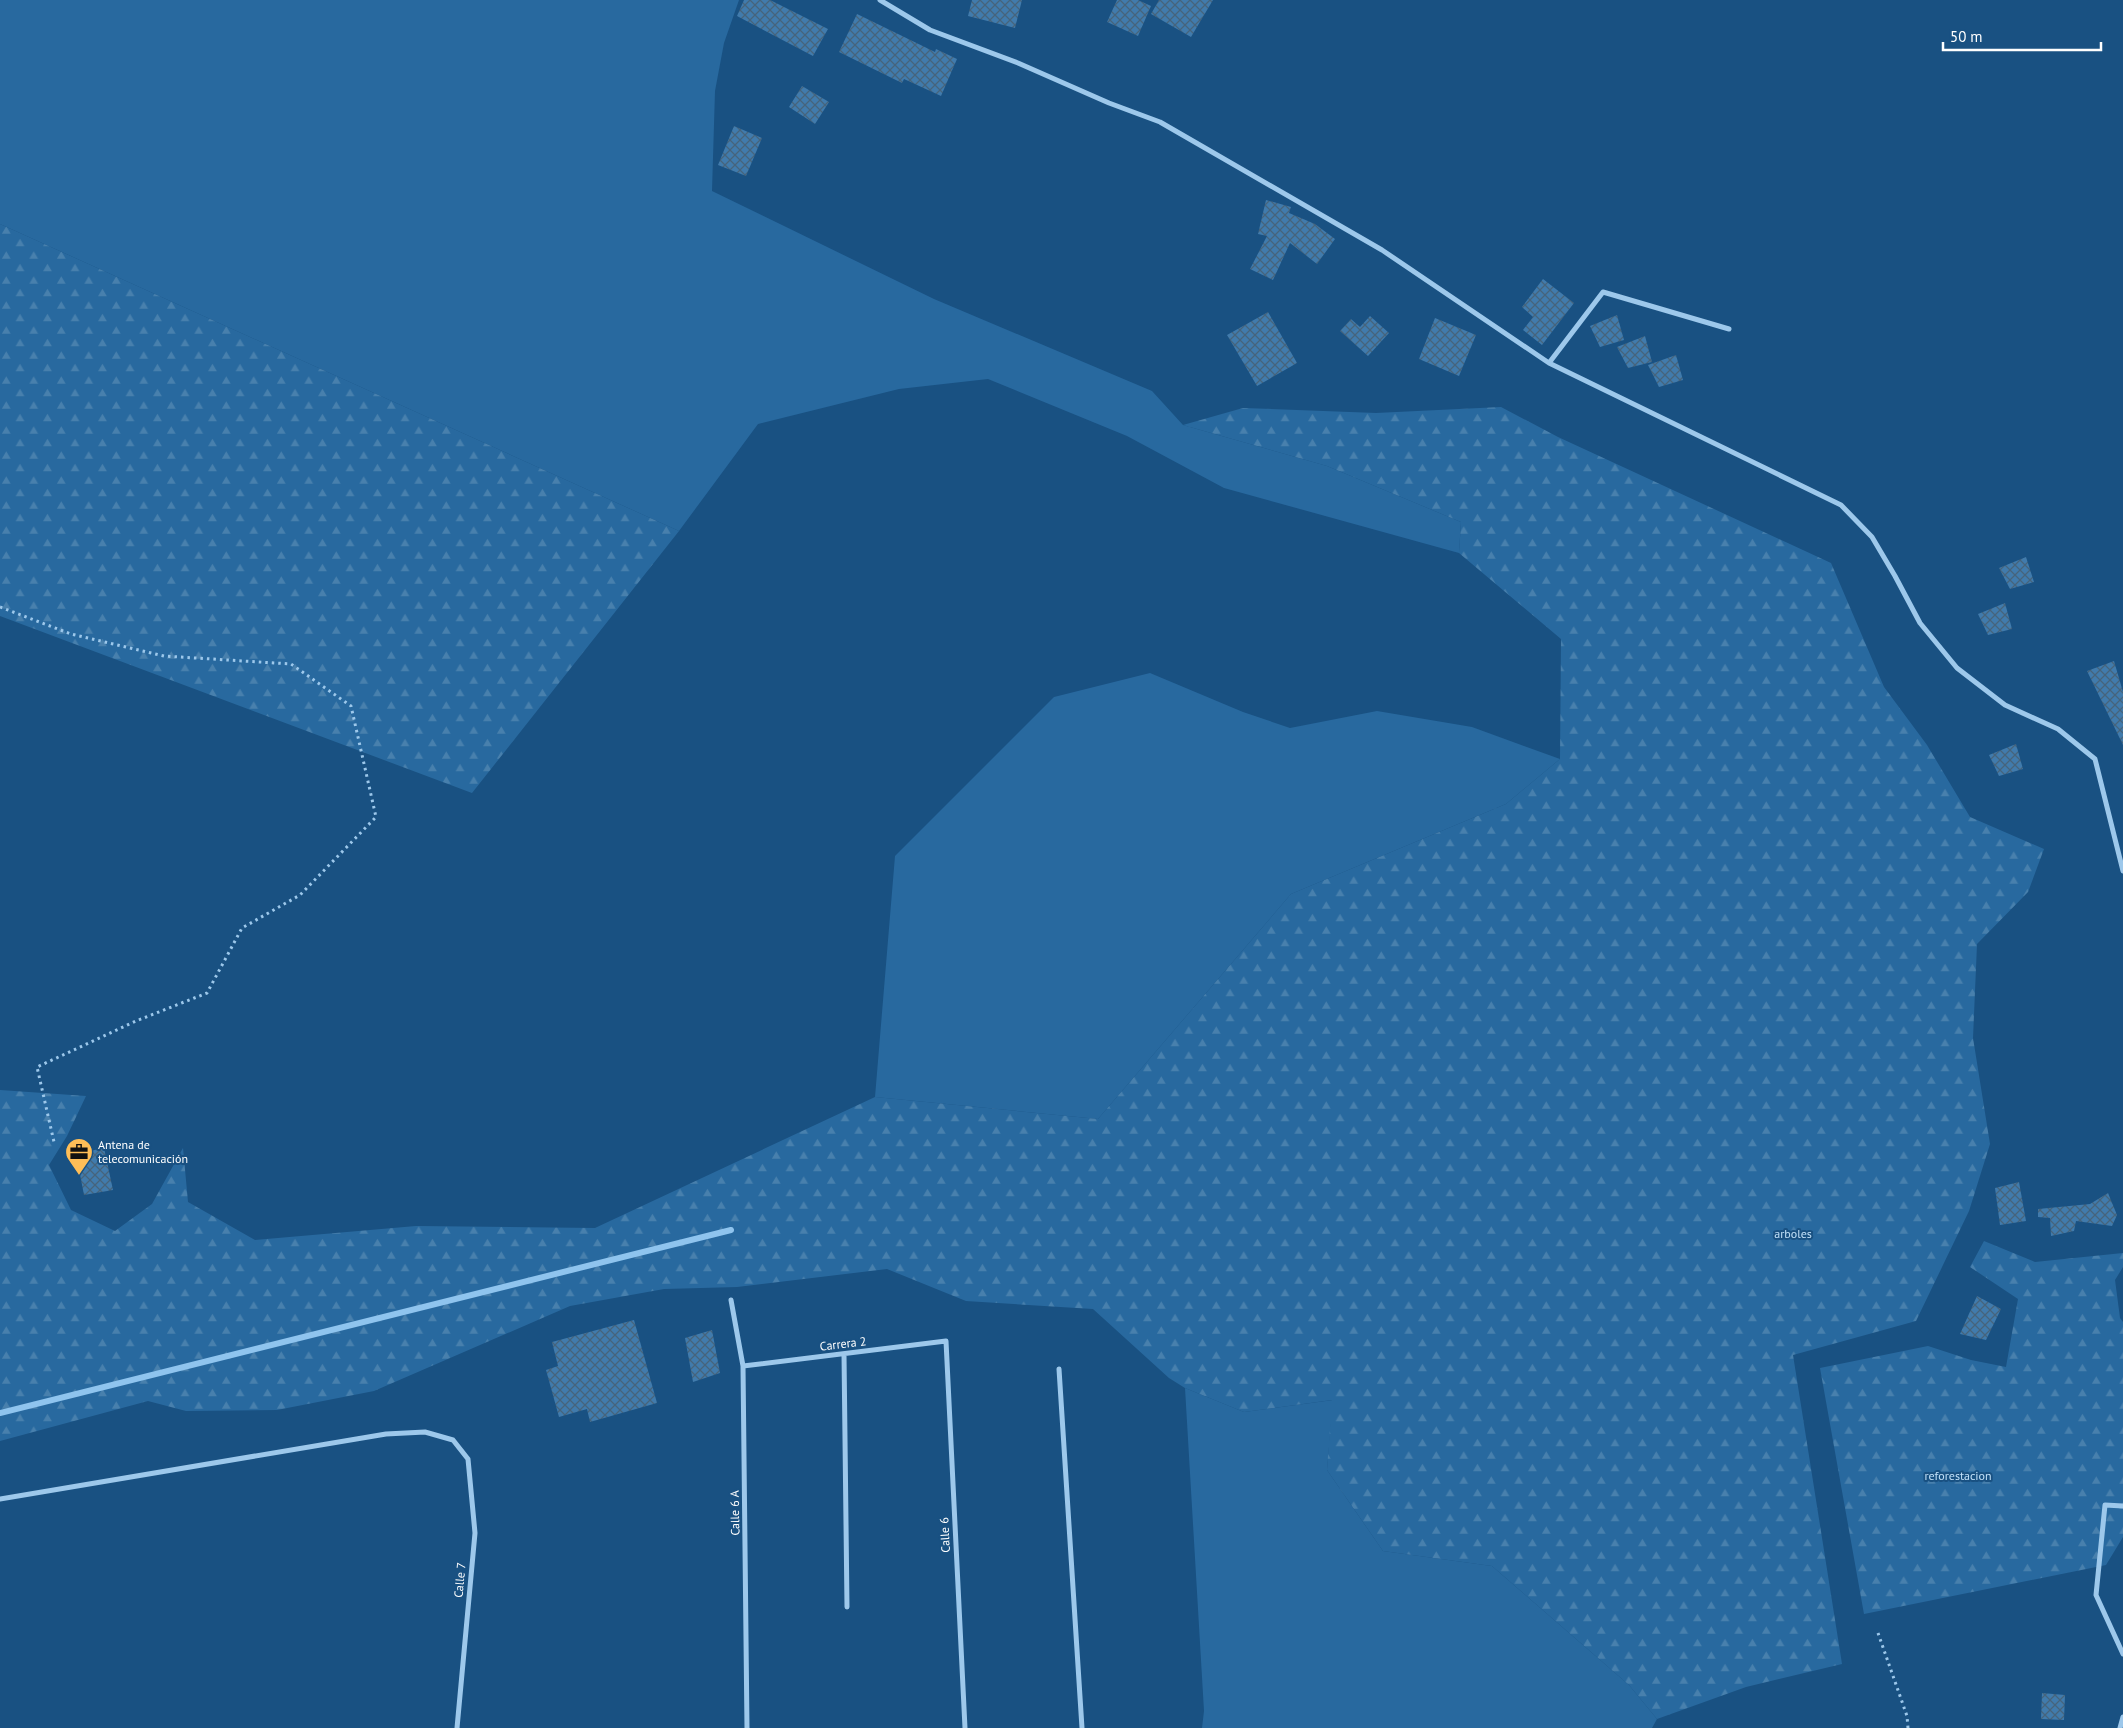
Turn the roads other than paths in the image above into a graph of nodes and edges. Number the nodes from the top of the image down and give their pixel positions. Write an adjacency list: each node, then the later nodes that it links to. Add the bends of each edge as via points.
1 (880, 0): 3 (street, via 930,30 1160,122 1382,250)
2 (1729, 329): 3 (street, via 1603,292)
3 (1549, 363): 4 (street, via 1840,505 1872,537 1920,623 1956,668 2005,706 2058,729 2096,759)
4 (2123, 871)
5 (731, 1300): 8 (street, Calle 6 A)
6 (946, 1342): 7 (street, Carrera 2); 17 (street, Calle 6)
7 (844, 1354): 8 (street, Carrera 2); 12 (street)
8 (744, 1366): 16 (street, Calle 6 A)
9 (1059, 1369): 18 (street)
10 (0, 1499): 15 (street, Calle 7, via 386,1434 425,1432 453,1440 468,1459 475,1533)
11 (2123, 1506): 13 (street, via 2105,1505 2096,1594)
12 (847, 1607)
13 (2123, 1654)
14 (2123, 1717): 19 (street)
15 (457, 1728)
16 (747, 1728)
17 (965, 1728)
18 (1082, 1728)
19 (2120, 1728)

